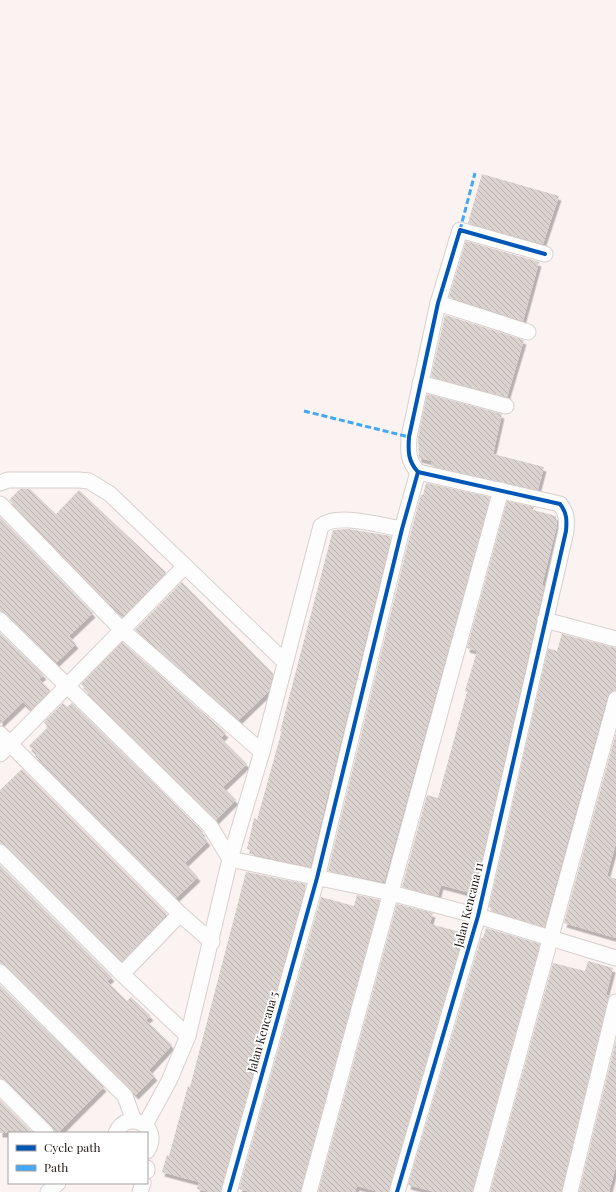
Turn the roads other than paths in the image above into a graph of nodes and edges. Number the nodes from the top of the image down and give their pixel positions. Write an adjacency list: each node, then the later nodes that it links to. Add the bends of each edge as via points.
1 (545, 254): 2 (street, via 460,230)
2 (438, 303): 3 (street); 4 (street)
3 (528, 332)
4 (420, 383): 5 (street); 6 (street, via 408,437 411,463)
5 (506, 406)
6 (418, 472): 8 (street, Jalan Kencana 11); 10 (street, Jalan Kencana 5)
7 (0, 483): 11 (street, via 8,480 89,481 110,494)
8 (501, 490): 13 (street, Jalan Kencana 11, via 560,504 565,510 566,531); 24 (street)
9 (0, 504): 14 (street)
10 (402, 529): 16 (street, via 339,519 327,521 322,526); 23 (street, Jalan Kencana 5)
11 (185, 566): 14 (street); 16 (street)
12 (0, 620): 17 (street)
13 (545, 620): 15 (street); 26 (street, Jalan Kencana 11)
14 (122, 630): 17 (street); 20 (street)
15 (616, 639)
16 (285, 662): 20 (street)
17 (66, 686): 19 (street); 22 (street, via 210,826)
18 (616, 699): 27 (street)
19 (3, 744): 25 (street)
20 (262, 752): 22 (street)
21 (0, 852): 31 (street)
22 (230, 859): 23 (street); 28 (street)
23 (317, 878): 24 (street); 41 (street, Jalan Kencana 5)
24 (391, 894): 26 (street); 42 (street)
25 (180, 914): 28 (street); 31 (street)
26 (478, 916): 27 (street); 43 (street, Jalan Kencana 11)
27 (551, 938): 29 (street); 44 (street)
28 (212, 942): 33 (street)
29 (616, 958)
30 (0, 972): 35 (street, via 125,1096)
31 (122, 974): 33 (street)
32 (616, 1002): 45 (street)
33 (188, 1036): 35 (street, via 169,1080)
34 (0, 1087): 36 (street)
35 (140, 1123): 37 (street, via 123,1124); 38 (street, via 151,1135)
36 (45, 1132)
37 (117, 1132)
38 (148, 1149)
39 (57, 1184): 40 (street)
40 (48, 1192)
41 (229, 1192)
42 (309, 1192)
43 (397, 1192)
44 (481, 1192)
45 (570, 1192)

